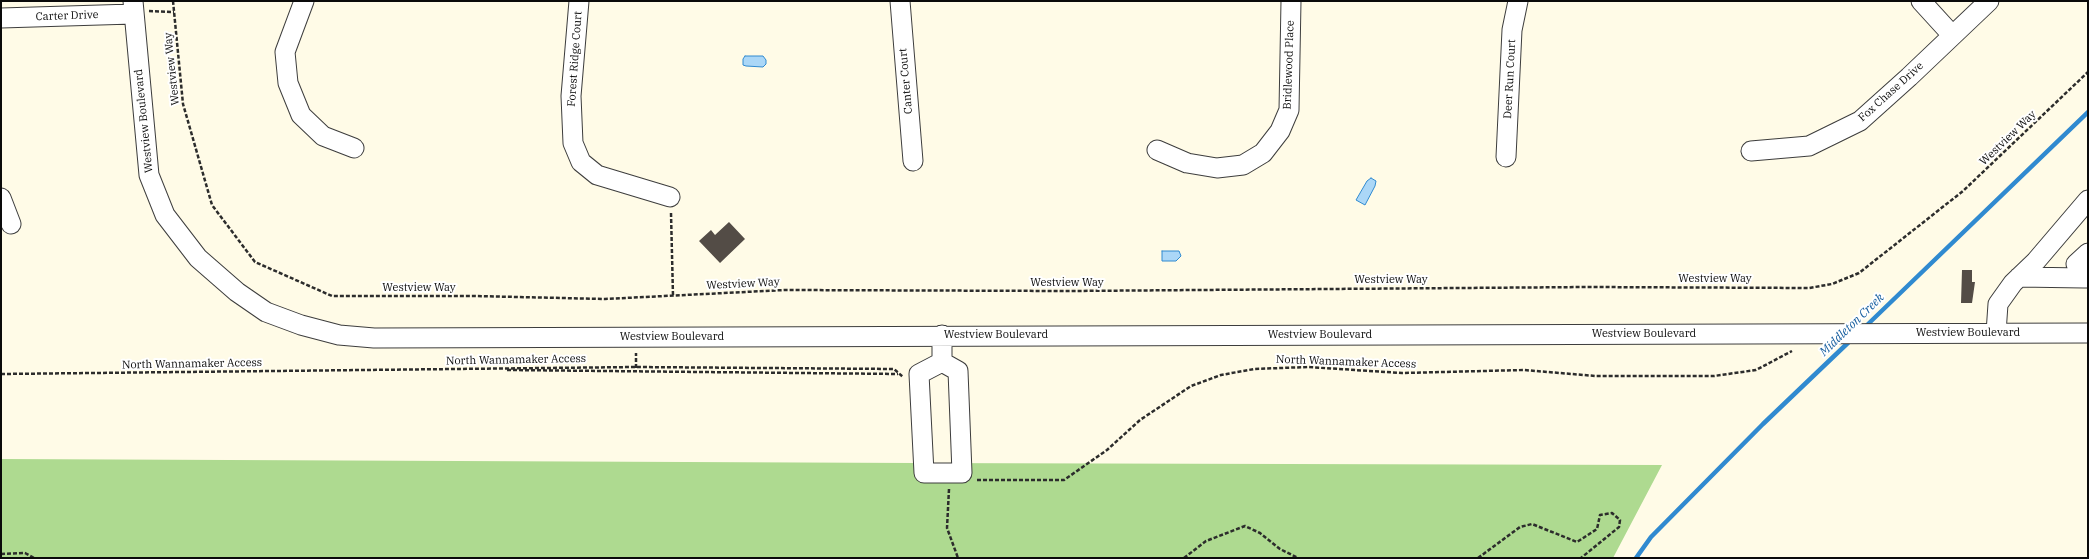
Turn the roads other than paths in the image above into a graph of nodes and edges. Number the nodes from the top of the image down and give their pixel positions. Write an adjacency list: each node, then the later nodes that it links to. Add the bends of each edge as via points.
1 (304, 1): 11 (street, via 285,52 288,83 301,115 323,136)
2 (579, 1): 16 (street, Forest Ridge Court, via 571,96 573,143 581,162 597,174)
3 (900, 1): 15 (street, Canter Court)
4 (1291, 1): 12 (street, Bridlewood Place, via 1289,110 1280,131 1263,153 1243,165 1217,168 1187,162)
5 (1518, 1): 14 (street, Deer Run Court, via 1512,30)
6 (1921, 1): 10 (street)
7 (1989, 1): 10 (street, Fox Chase Drive)
8 (137, 9): 9 (street, Carter Drive); 25 (street, Westview Boulevard, via 148,175 165,215 198,258 237,292 266,312 301,326 339,335 374,338)
9 (1, 18)
10 (1952, 35): 13 (street, Fox Chase Drive, via 1860,121 1809,146)
11 (354, 148)
12 (1157, 150)
13 (1751, 151)
14 (1506, 157)
15 (913, 161)
16 (670, 197)
17 (1, 198): 19 (street)
18 (2088, 200): 21 (street)
19 (12, 224)
20 (2088, 253): 22 (street, via 2076,264)
21 (2019, 277): 22 (street); 24 (street, via 1998,304)
22 (2086, 278)
23 (2088, 332): 24 (street, Westview Boulevard)
24 (1996, 333): 25 (street, Westview Boulevard)
25 (942, 335): 26 (street)
26 (942, 362): 26 (street, via 958,371 962,473 924,473 912,376)

